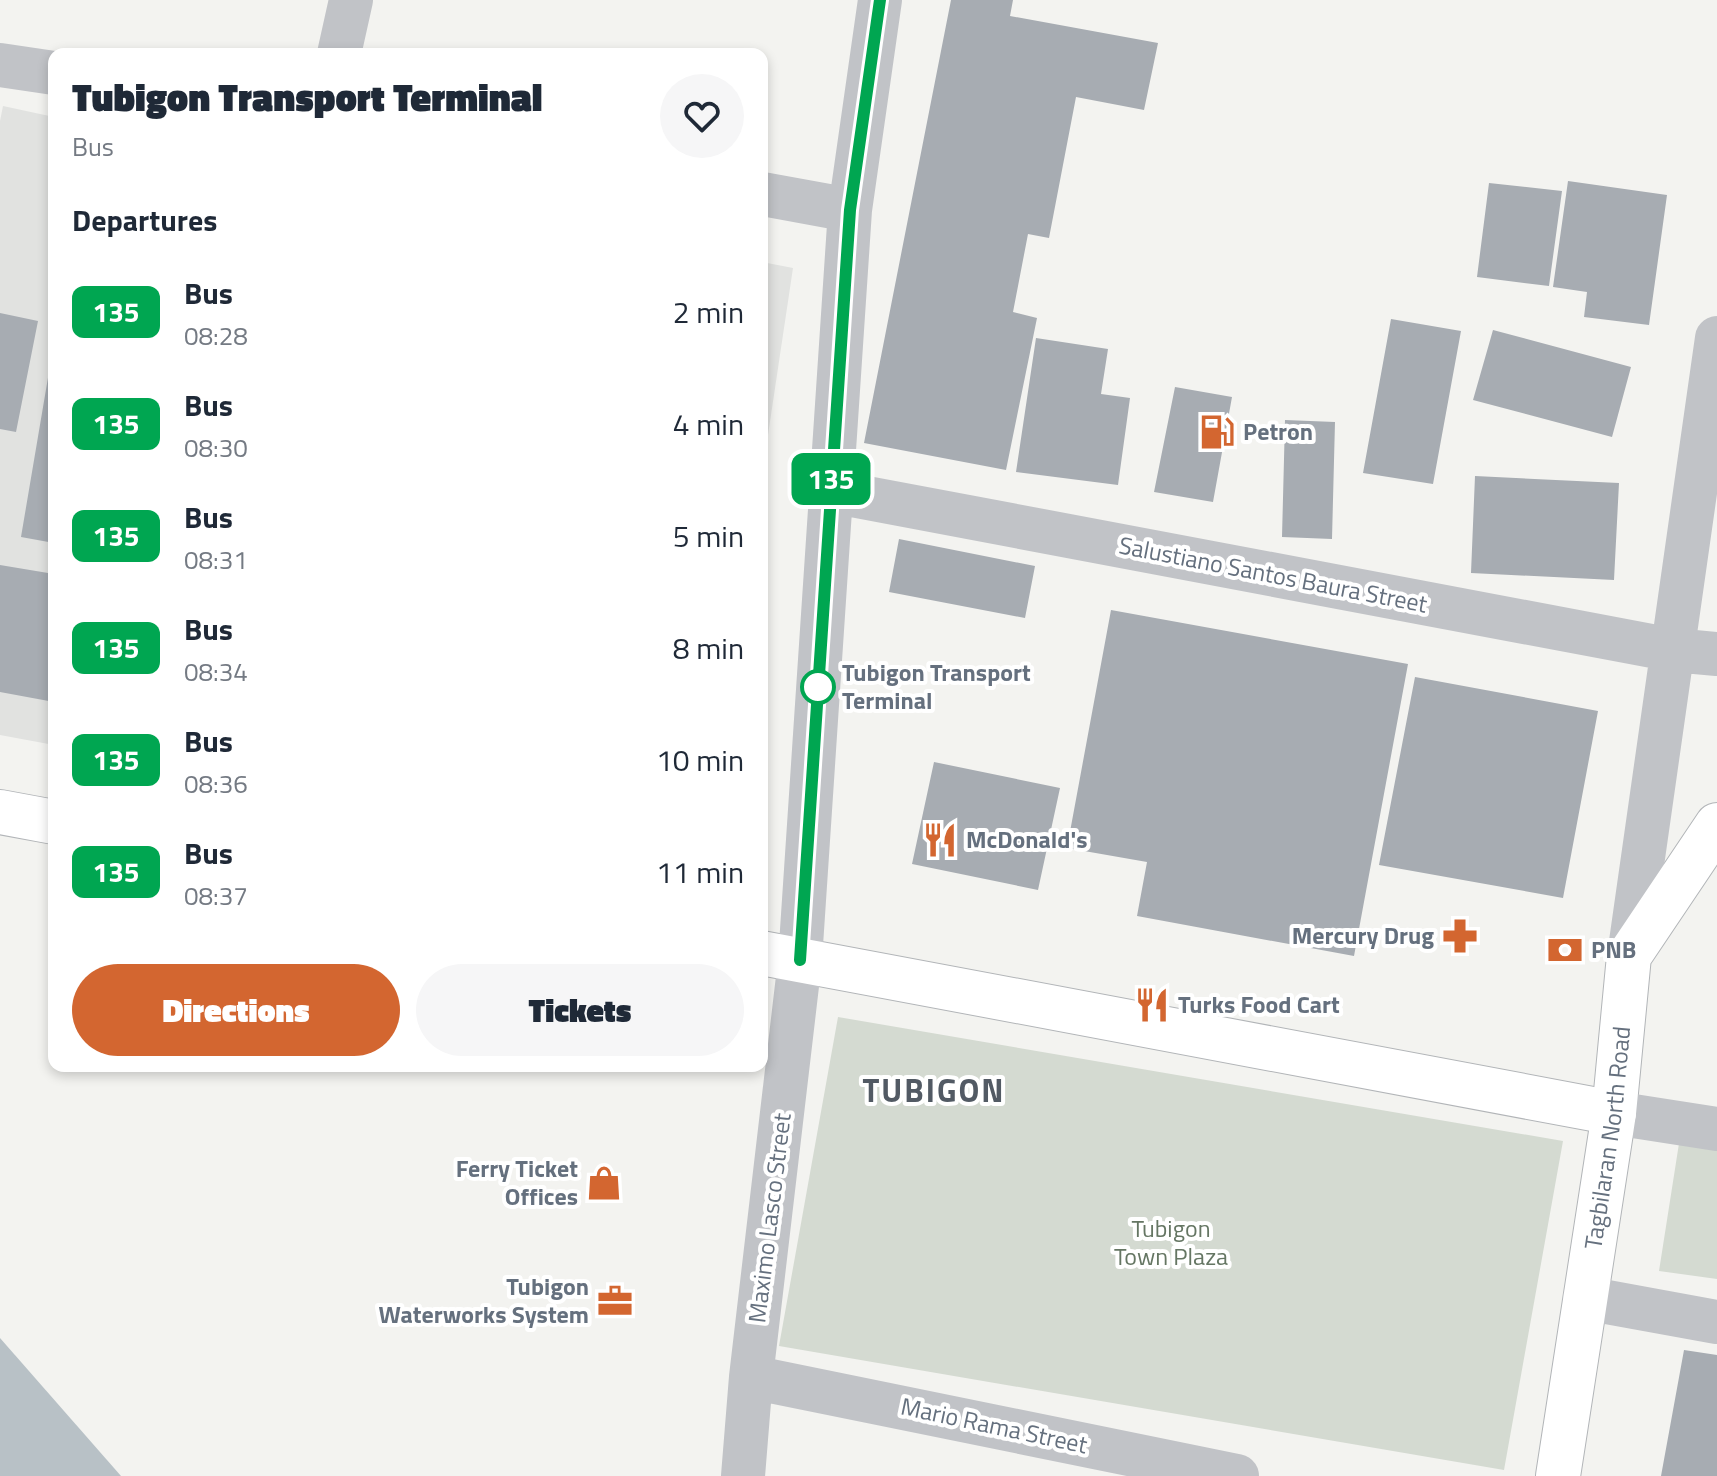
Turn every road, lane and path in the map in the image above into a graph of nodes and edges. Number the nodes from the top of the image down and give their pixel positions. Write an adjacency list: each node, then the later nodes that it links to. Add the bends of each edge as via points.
1 (351, 0): 3 (street)
2 (880, 0): 7 (street, Maximo Lasco Street)
3 (340, 48)
4 (0, 65): 5 (street)
5 (48, 72)
6 (768, 195): 7 (street)
7 (850, 210): 9 (street, Maximo Lasco Street)
8 (1717, 338): 10 (street)
9 (830, 491): 10 (street, Salustiano Santos Baura Street); 16 (street, Maximo Lasco Street)
10 (1673, 650): 11 (street, Salustiano Santos Baura Street); 15 (street)
11 (1717, 654)
12 (0, 812): 13 (main road)
13 (48, 821)
14 (1717, 825): 15 (main road, Tagbilaran North Road)
15 (1629, 956): 17 (main road, Tagbilaran North Road)
16 (781, 957): 17 (main road); 21 (street, Maximo Lasco Street)
17 (1614, 1113): 18 (street); 19 (main road, Tagbilaran North Road)
18 (1717, 1129)
19 (1585, 1298): 20 (street); 24 (main road, Tagbilaran North Road)
20 (1717, 1322)
21 (751, 1377): 22 (street, Maximo Lasco Street); 23 (street, Mario Rama Street)
22 (743, 1476)
23 (1237, 1476)
24 (1558, 1476)

